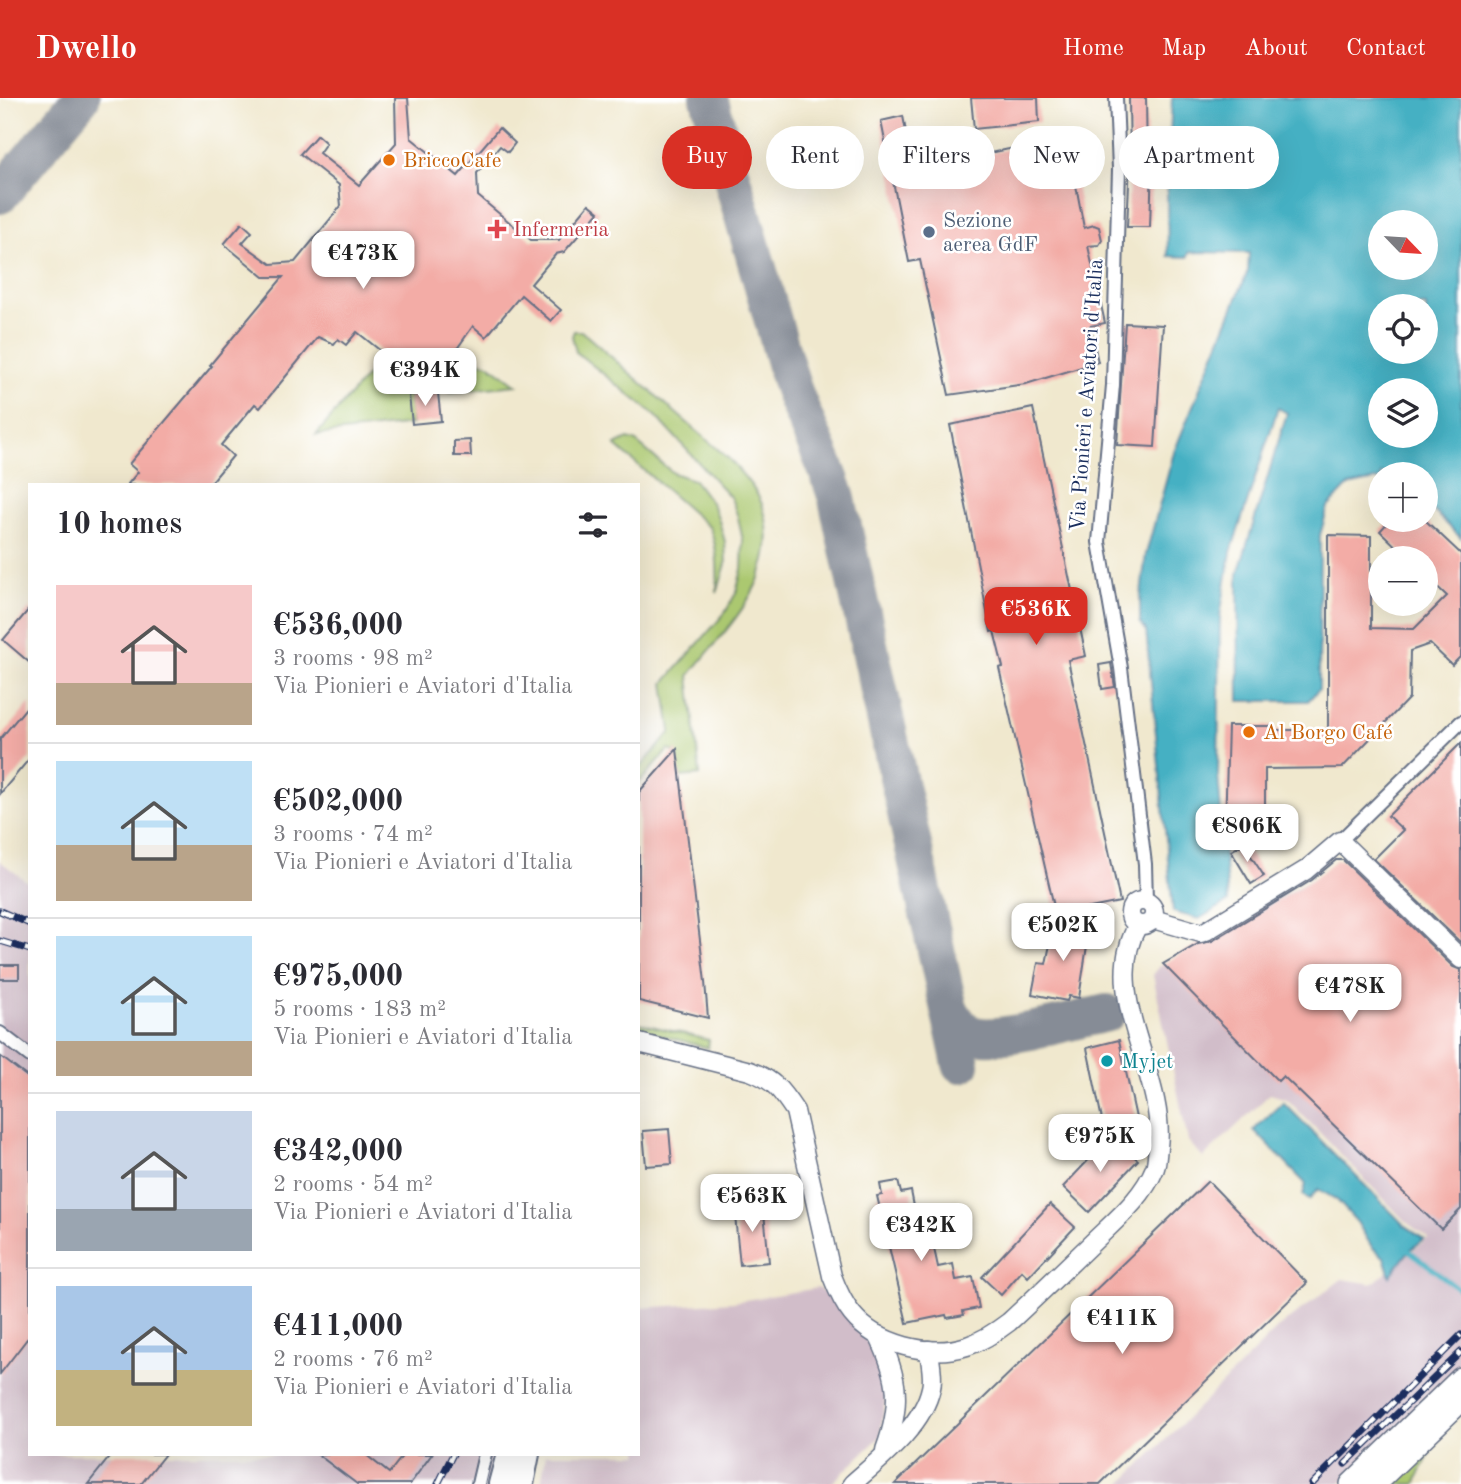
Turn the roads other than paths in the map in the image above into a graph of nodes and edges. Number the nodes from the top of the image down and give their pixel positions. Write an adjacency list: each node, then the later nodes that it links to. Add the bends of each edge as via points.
1 (1116, 98): 4 (street, Via Pionieri e Aviatori d'Italia, via 1119,169 1114,372 1099,542 1121,668)
2 (1461, 722): 3 (street)
3 (1340, 841): 5 (street, via 1306,870 1201,933); 6 (street)
4 (1146, 901): 5 (street, Via Pionieri e Aviatori d'Italia, via 1152,906)
5 (1150, 921): 11 (street, via 1127,950 1125,976 1157,1108 1156,1167 1137,1199 1009,1322 965,1347)
6 (1461, 959)
7 (0, 1033): 9 (street)
8 (640, 1043): 10 (street, via 750,1072 780,1089 795,1111 838,1292 853,1315)
9 (28, 1054)
10 (878, 1335): 11 (street); 15 (street, via 891,1362)
11 (929, 1350): 14 (street, via 932,1387)
12 (1461, 1378): 26 (main road)
13 (1461, 1401): 27 (main road)
14 (925, 1404): 15 (street, via 906,1415); 20 (street, via 921,1416)
15 (895, 1415): 20 (street)
16 (485, 1456): 21 (street)
17 (508, 1456): 22 (highway)
18 (527, 1456): 23 (highway)
19 (527, 1456): 24 (highway)
20 (883, 1456): 25 (street)
21 (478, 1484)
22 (501, 1484)
23 (521, 1484)
24 (527, 1484)
25 (852, 1484)
26 (1352, 1484)
27 (1376, 1484)

